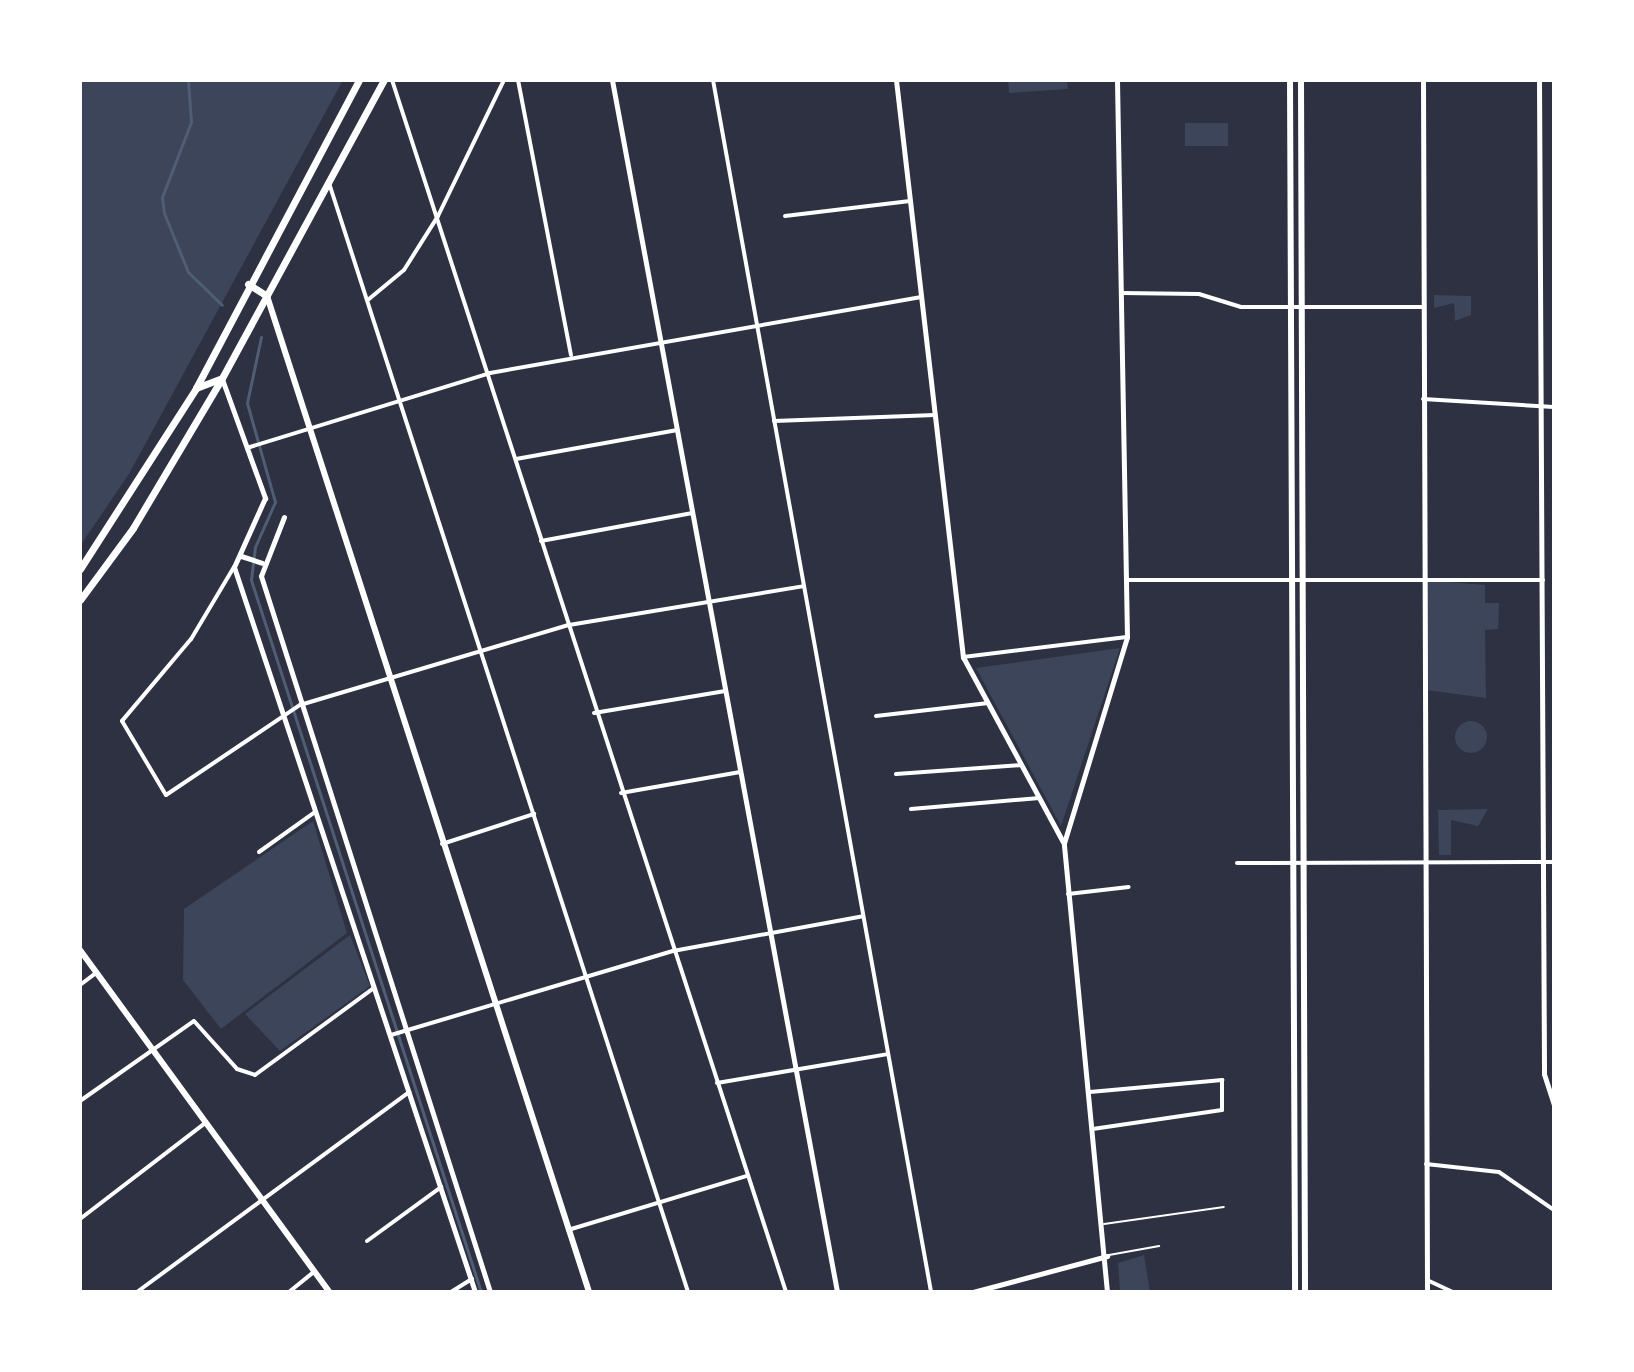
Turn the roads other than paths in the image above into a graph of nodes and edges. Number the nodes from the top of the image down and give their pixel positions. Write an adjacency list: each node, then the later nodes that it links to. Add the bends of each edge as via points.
1 (359, 80): 22 (main road)
2 (384, 80): 16 (main road)
3 (392, 80): 18 (street)
4 (504, 80): 18 (street)
5 (518, 80): 32 (street)
6 (612, 80): 31 (street)
7 (713, 80): 30 (street)
8 (896, 80): 17 (street)
9 (1117, 80): 23 (street)
10 (1290, 80): 14 (main road)
11 (1301, 80): 15 (main road)
12 (1423, 80): 29 (street)
13 (1539, 80): 38 (street)
14 (1290, 135): 15 (main road); 20 (main road)
15 (1301, 135): 21 (main road)
16 (328, 183): 24 (main road); 26 (street)
17 (910, 201): 19 (street); 25 (street)
18 (438, 216): 26 (street, via 404,270); 33 (street)
19 (785, 216)
20 (1291, 253): 21 (main road); 27 (main road)
21 (1301, 253): 28 (main road)
22 (248, 284): 24 (main road); 35 (main road)
23 (1121, 293): 27 (street); 59 (street)
24 (267, 296): 34 (main road); 42 (main road)
25 (921, 297): 30 (street); 40 (street)
26 (369, 299): 36 (street)
27 (1291, 307): 28 (street); 45 (main road)
28 (1300, 307): 29 (street); 46 (main road)
29 (1422, 307): 37 (street)
30 (757, 324): 31 (street); 41 (street)
31 (660, 340): 32 (street); 43 (street)
32 (571, 355): 33 (street)
33 (490, 373): 36 (street); 47 (street)
34 (222, 378): 35 (main road); 44 (street); 63 (main road, via 133,528)
35 (196, 388): 56 (main road)
36 (403, 399): 42 (street); 67 (street)
37 (1423, 399): 38 (street); 60 (street)
38 (1542, 403): 39 (street); 61 (street)
39 (1554, 407)
40 (935, 415): 41 (street); 68 (street)
41 (774, 421): 62 (street)
42 (311, 429): 44 (street); 69 (main road)
43 (677, 430): 47 (street); 48 (street)
44 (253, 446): 53 (street, via 265,506)
45 (1291, 454): 46 (main road); 49 (main road)
46 (1301, 454): 50 (main road)
47 (516, 459): 52 (street)
48 (692, 513): 52 (street); 64 (street)
49 (1291, 513): 50 (main road); 57 (main road)
50 (1301, 514): 58 (main road)
51 (284, 517): 54 (street)
52 (541, 541): 65 (street)
53 (243, 557): 54 (street); 55 (street)
54 (259, 562): 72 (street)
55 (234, 567): 73 (street); 73 (street, via 191,639 122,721 166,795)
56 (80, 569)
57 (1291, 579): 58 (street); 59 (street); 78 (main road)
58 (1302, 579): 60 (street); 77 (main road)
59 (1126, 580): 66 (street)
60 (1423, 580): 61 (street); 91 (street)
61 (1543, 580): 92 (street)
62 (804, 586): 64 (street); 97 (street)
63 (80, 600)
64 (709, 602): 65 (street); 70 (street)
65 (569, 625): 67 (street); 74 (street)
66 (1127, 637): 68 (street); 86 (street)
67 (481, 648): 69 (street); 85 (street)
68 (963, 657): 71 (street)
69 (392, 680): 72 (street); 87 (main road)
70 (725, 691): 74 (street); 79 (street)
71 (988, 703): 75 (street); 76 (street)
72 (300, 706): 73 (street); 112 (street)
73 (285, 713): 84 (street)
74 (594, 713): 81 (street)
75 (876, 716)
76 (1022, 765): 80 (street); 82 (street)
77 (1302, 767): 78 (main road); 90 (main road)
78 (1291, 768): 89 (main road)
79 (740, 772): 81 (street); 100 (street)
80 (896, 774)
81 (621, 793): 102 (street)
82 (1040, 798): 83 (street); 86 (street)
83 (911, 809)
84 (317, 811): 88 (street); 108 (street)
85 (534, 814): 87 (street); 106 (street)
86 (1064, 843): 96 (street)
87 (442, 844): 109 (main road)
88 (259, 852)
89 (1291, 862): 90 (street); 94 (street); 98 (main road)
90 (1304, 862): 91 (street); 99 (main road)
91 (1425, 862): 92 (street); 126 (street)
92 (1543, 862): 93 (street); 121 (street, via 1544,1074)
93 (1554, 862)
94 (1237, 863)
95 (1129, 887): 96 (street)
96 (1068, 894): 119 (street)
97 (863, 916): 100 (street); 115 (street)
98 (1291, 932): 99 (main road); 103 (main road)
99 (1304, 932): 104 (main road)
100 (770, 934): 102 (street); 116 (street)
101 (80, 950): 105 (main road)
102 (673, 951): 106 (street); 117 (street)
103 (1291, 966): 104 (main road); 110 (main road)
104 (1303, 966): 111 (main road)
105 (97, 972): 107 (street); 114 (main road)
106 (586, 974): 109 (street); 130 (street)
107 (80, 985)
108 (376, 987): 113 (street); 114 (street, via 255,1075 237,1069 194,1021)
109 (494, 1003): 112 (street); 135 (main road)
110 (1292, 1026): 111 (main road); 124 (main road)
111 (1304, 1026): 125 (main road)
112 (405, 1031): 113 (street); 149 (street)
113 (392, 1035): 118 (street)
114 (152, 1048): 120 (street); 122 (main road)
115 (888, 1054): 116 (street); 154 (street)
116 (796, 1070): 117 (street); 153 (street)
117 (717, 1083): 127 (street)
118 (409, 1092): 128 (street); 129 (street)
119 (1090, 1092): 123 (street); 123 (street, via 1202,1076 1222,1080 1222,1110)
120 (80, 1101)
121 (1554, 1104)
122 (206, 1123): 129 (main road); 133 (street)
123 (1094, 1129): 134 (street)
124 (1294, 1145): 125 (main road); 142 (main road)
125 (1305, 1145): 143 (main road)
126 (1426, 1164): 132 (street, via 1499,1172); 141 (street)
127 (747, 1176): 130 (street); 152 (street)
128 (441, 1187): 136 (street); 140 (street)
129 (261, 1199): 139 (main road); 144 (street)
130 (659, 1201): 135 (street); 151 (street)
131 (1224, 1207): 134 (lane)
132 (1554, 1210)
133 (80, 1219)
134 (1104, 1224): 138 (street)
135 (568, 1230): 150 (main road)
136 (367, 1241)
137 (1159, 1246): 138 (lane)
138 (1108, 1256): 155 (street); 156 (street)
139 (314, 1272): 145 (street); 146 (main road)
140 (472, 1279): 147 (street); 148 (street)
141 (1427, 1280): 157 (street); 158 (street)
142 (1295, 1290): 143 (main road)
143 (1305, 1290)
144 (137, 1292)
145 (289, 1292)
146 (329, 1292)
147 (451, 1292)
148 (475, 1292)
149 (490, 1292)
150 (589, 1292)
151 (688, 1292)
152 (786, 1292)
153 (837, 1292)
154 (931, 1292)
155 (973, 1292)
156 (1107, 1292)
157 (1427, 1292)
158 (1453, 1292)

